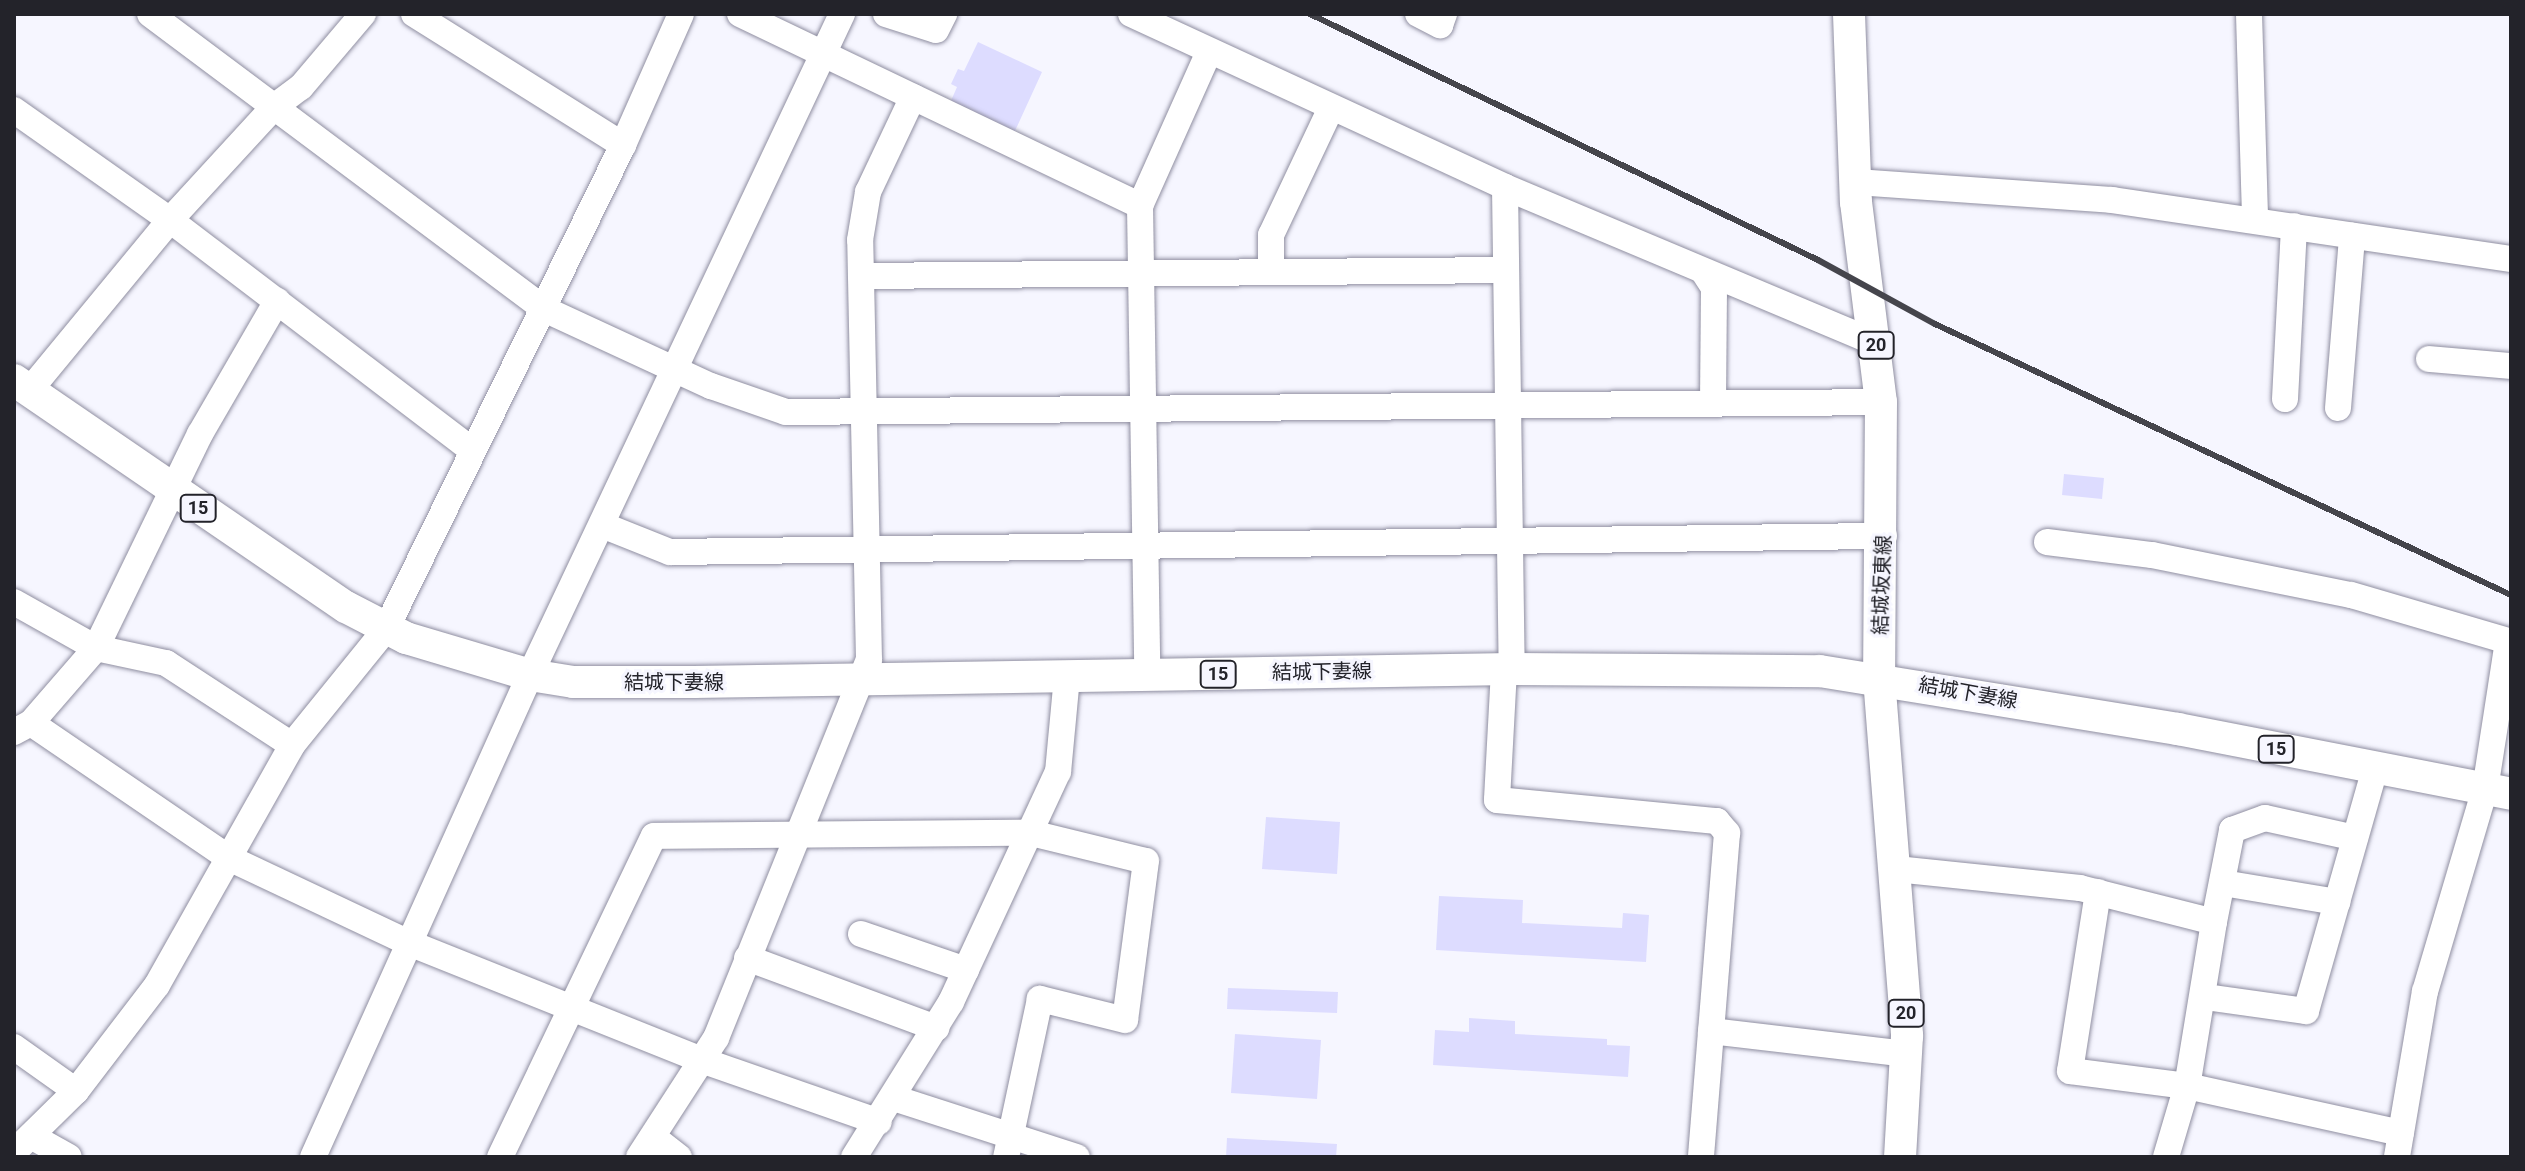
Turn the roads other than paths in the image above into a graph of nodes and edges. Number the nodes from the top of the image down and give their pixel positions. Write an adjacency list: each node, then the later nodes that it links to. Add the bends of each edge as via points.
1 (150, 14): 17 (street)
2 (363, 14): 17 (street, via 301,87)
3 (414, 14): 20 (street)
4 (681, 14): 20 (street)
5 (740, 14): 15 (street)
6 (886, 14): 7 (street, via 936,30)
7 (944, 14)
8 (1131, 14): 14 (street)
9 (1418, 14): 10 (street, via 1440,25)
10 (1444, 14)
11 (1849, 14): 21 (main road, 結城坂東線 / 20)
12 (2249, 14): 25 (street)
13 (844, 16): 15 (street)
14 (1209, 52): 18 (street); 23 (street)
15 (822, 54): 16 (street); 39 (street)
16 (913, 97): 23 (street); 33 (street, via 868,192)
17 (274, 107): 24 (street); 35 (street)
18 (1331, 108): 22 (street); 30 (street, via 1271,235)
19 (14, 110): 24 (street)
20 (623, 145): 35 (street)
21 (1855, 182): 25 (street, via 1995,188); 36 (main road, 結城坂東線 / 20)
22 (1505, 187): 31 (street); 32 (street)
23 (1140, 206): 29 (street)
24 (170, 220): 34 (street); 40 (street)
25 (2255, 220): 26 (street)
26 (2294, 226): 27 (street); 41 (street)
27 (2352, 236): 28 (street); 46 (street)
28 (2511, 259)
29 (1141, 270): 30 (street); 33 (street); 45 (street)
30 (1271, 270): 31 (street)
31 (1506, 270): 44 (street)
32 (1703, 271): 36 (street); 42 (street, via 1714,288)
33 (861, 276): 47 (street)
34 (277, 301): 48 (street); 49 (street)
35 (544, 309): 39 (street); 48 (street)
36 (1876, 343): 43 (main road, 結城坂東線 / 20)
37 (2429, 359): 38 (street)
38 (2511, 366)
39 (677, 370): 47 (street, via 772,408); 50 (street)
40 (21, 386): 49 (main road, 結城下妻線 / 15)
41 (2285, 399)
42 (1713, 401): 43 (street); 44 (street)
43 (1881, 402): 51 (main road, 結城坂東線 / 20)
44 (1508, 405): 45 (street); 52 (street)
45 (1144, 406): 47 (street); 54 (street)
46 (2338, 408)
47 (863, 413): 55 (street)
48 (471, 449): 57 (street)
49 (172, 491): 57 (main road, 結城下妻線 / 15); 58 (street)
50 (602, 525): 55 (street, via 670,552); 60 (street)
51 (1884, 536): 52 (street); 63 (main road, 結城坂東線 / 20)
52 (1510, 538): 54 (street); 59 (street)
53 (2047, 542): 68 (street, via 2152,555 2351,595 2508,641)
54 (1145, 544): 55 (street); 61 (street)
55 (868, 548): 64 (street, via 869,660)
56 (14, 602): 58 (street)
57 (386, 629): 60 (main road, 結城下妻線 / 15); 66 (street)
58 (96, 648): 65 (street); 66 (street, via 166,663)
59 (1508, 670): 61 (main road, 結城下妻線 / 15); 63 (main road, 結城下妻線 / 15, via 1820,671); 85 (street, via 1497,800 1717,821 1727,833)
60 (530, 675): 64 (main road, 結城下妻線 / 15, via 593,682); 79 (street)
61 (1147, 675): 62 (main road, 結城下妻線 / 15)
62 (1067, 676): 64 (main road, 結城下妻線 / 15); 70 (street, via 1058,772)
63 (1879, 678): 67 (main road, 結城下妻線 / 15); 73 (main road, 結城坂東線 / 20)
64 (863, 681): 69 (street)
65 (22, 728): 72 (street)
66 (292, 745): 72 (street)
67 (2375, 769): 68 (main road, 結城下妻線 / 15); 71 (street)
68 (2498, 792): 94 (street, via 2425,991)
69 (795, 833): 70 (street); 80 (street); 83 (street, via 654,836)
70 (1031, 833): 81 (street); 96 (street, via 1146,861 1125,1020 1040,999)
71 (2355, 838): 74 (street, via 2265,818 2232,830); 76 (street)
72 (229, 858): 79 (street); 90 (street, via 157,985)
73 (1896, 869): 75 (street); 87 (main road, 結城坂東線 / 20)
74 (2223, 883): 76 (street); 77 (street)
75 (2098, 892): 77 (street); 89 (street, via 2070,1071)
76 (2337, 902): 82 (street, via 2306,1011)
77 (2214, 922): 82 (street)
78 (861, 934): 81 (street)
79 (409, 943): 83 (street); 98 (street)
80 (747, 958): 84 (street); 88 (street)
81 (966, 970): 84 (street)
82 (2205, 997): 89 (street)
83 (573, 1008): 88 (street); 99 (street)
84 (936, 1028): 91 (street)
85 (1711, 1031): 87 (street); 103 (street)
86 (14, 1047): 90 (street)
87 (1908, 1054): 104 (main road, 結城坂東線 / 20)
88 (704, 1061): 92 (street); 95 (street)
89 (2187, 1086): 94 (street); 105 (street)
90 (76, 1091): 93 (street)
91 (894, 1098): 92 (street); 96 (street)
92 (879, 1122): 101 (street)
93 (22, 1144): 97 (street)
94 (2399, 1145)
95 (646, 1147): 100 (street)
96 (1008, 1147): 102 (street)
97 (69, 1157)
98 (313, 1157)
99 (500, 1157)
100 (679, 1157)
101 (854, 1157)
102 (1077, 1157)
103 (1701, 1157)
104 (1900, 1157)
105 (2166, 1157)

